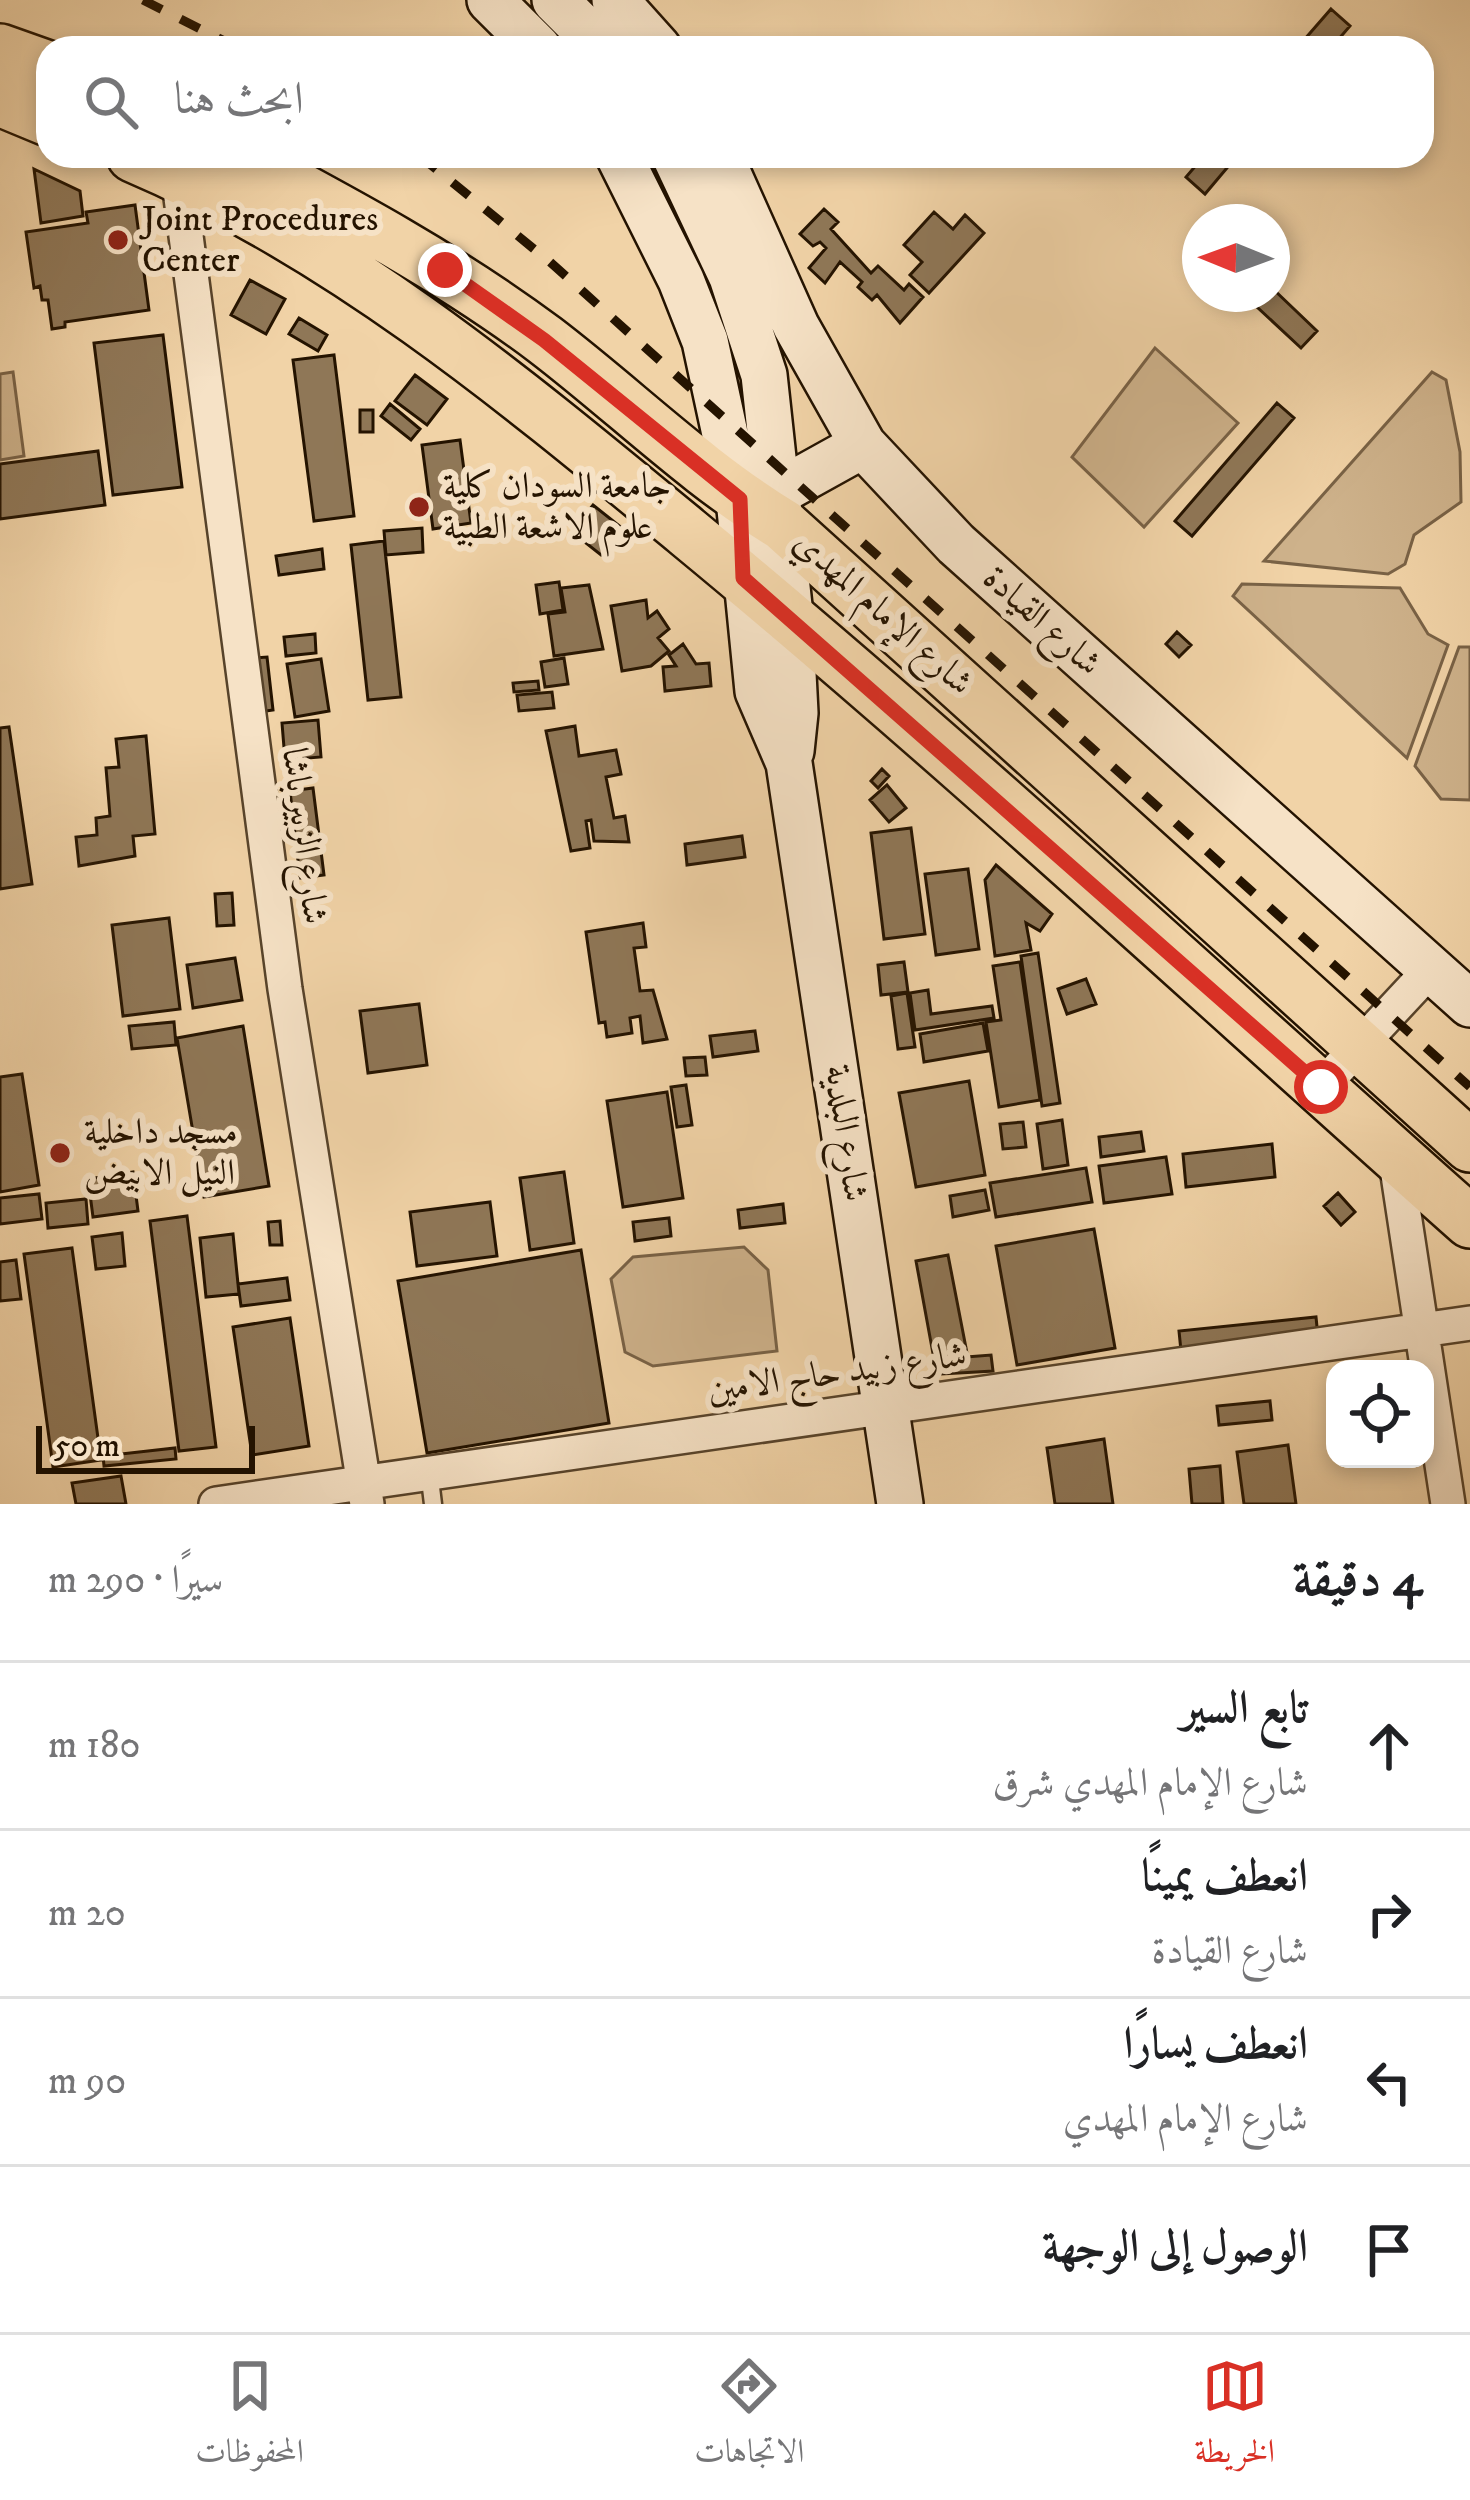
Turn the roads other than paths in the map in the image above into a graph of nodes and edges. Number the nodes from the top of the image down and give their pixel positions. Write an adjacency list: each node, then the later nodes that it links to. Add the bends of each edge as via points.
1 (490, 0): 4 (street)
2 (555, 0): 5 (street)
3 (615, 0): 6 (street)
4 (526, 36)
5 (591, 36)
6 (647, 36)
7 (0, 50): 8 (main road)
8 (36, 63)
9 (0, 100): 10 (main road)
10 (36, 115)
11 (156, 168): 33 (street, شارع الزبير باشا)
12 (160, 168): 19 (main road, شارع الإمام المهدي, via 331,260 504,380)
13 (261, 168): 18 (main road, شارع الإمام المهدي, via 445,270)
14 (625, 168): 18 (street, via 681,280)
15 (681, 168): 18 (street, via 757,346)
16 (725, 168): 17 (street, شارع القيادة, via 796,326)
17 (863, 445): 18 (street); 22 (street, شارع القيادة, via 956,544)
18 (768, 505): 19 (street); 20 (street); 24 (main road, شارع الإمام المهدي)
19 (743, 578): 20 (main road, شارع الإمام المهدي); 21 (street, via 758,691)
20 (790, 615): 21 (street); 25 (main road, شارع الإمام المهدي)
21 (789, 763): 31 (street, شارع البلدية)
22 (1430, 970): 23 (street, شارع القيادة); 24 (street)
23 (1470, 1004)
24 (1360, 1047): 25 (street); 26 (main road, شارع الإمام المهدي)
25 (1321, 1087): 27 (main road, شارع الإمام المهدي)
26 (1470, 1146)
27 (1395, 1155): 28 (main road, شارع الإمام المهدي); 30 (street)
28 (1470, 1222)
29 (1470, 1323): 30 (street, شارع زبيد حاج الامين)
30 (1423, 1329): 31 (street, شارع زبيد حاج الامين); 37 (street)
31 (886, 1406): 32 (street, شارع زبيد حاج الامين); 36 (street, شارع البلدية)
32 (428, 1470): 33 (street, شارع زبيد حاج الامين); 35 (lane)
33 (365, 1492): 34 (street, شارع زبيد حاج الامين)
34 (216, 1504)
35 (433, 1504)
36 (900, 1504)
37 (1448, 1504)

